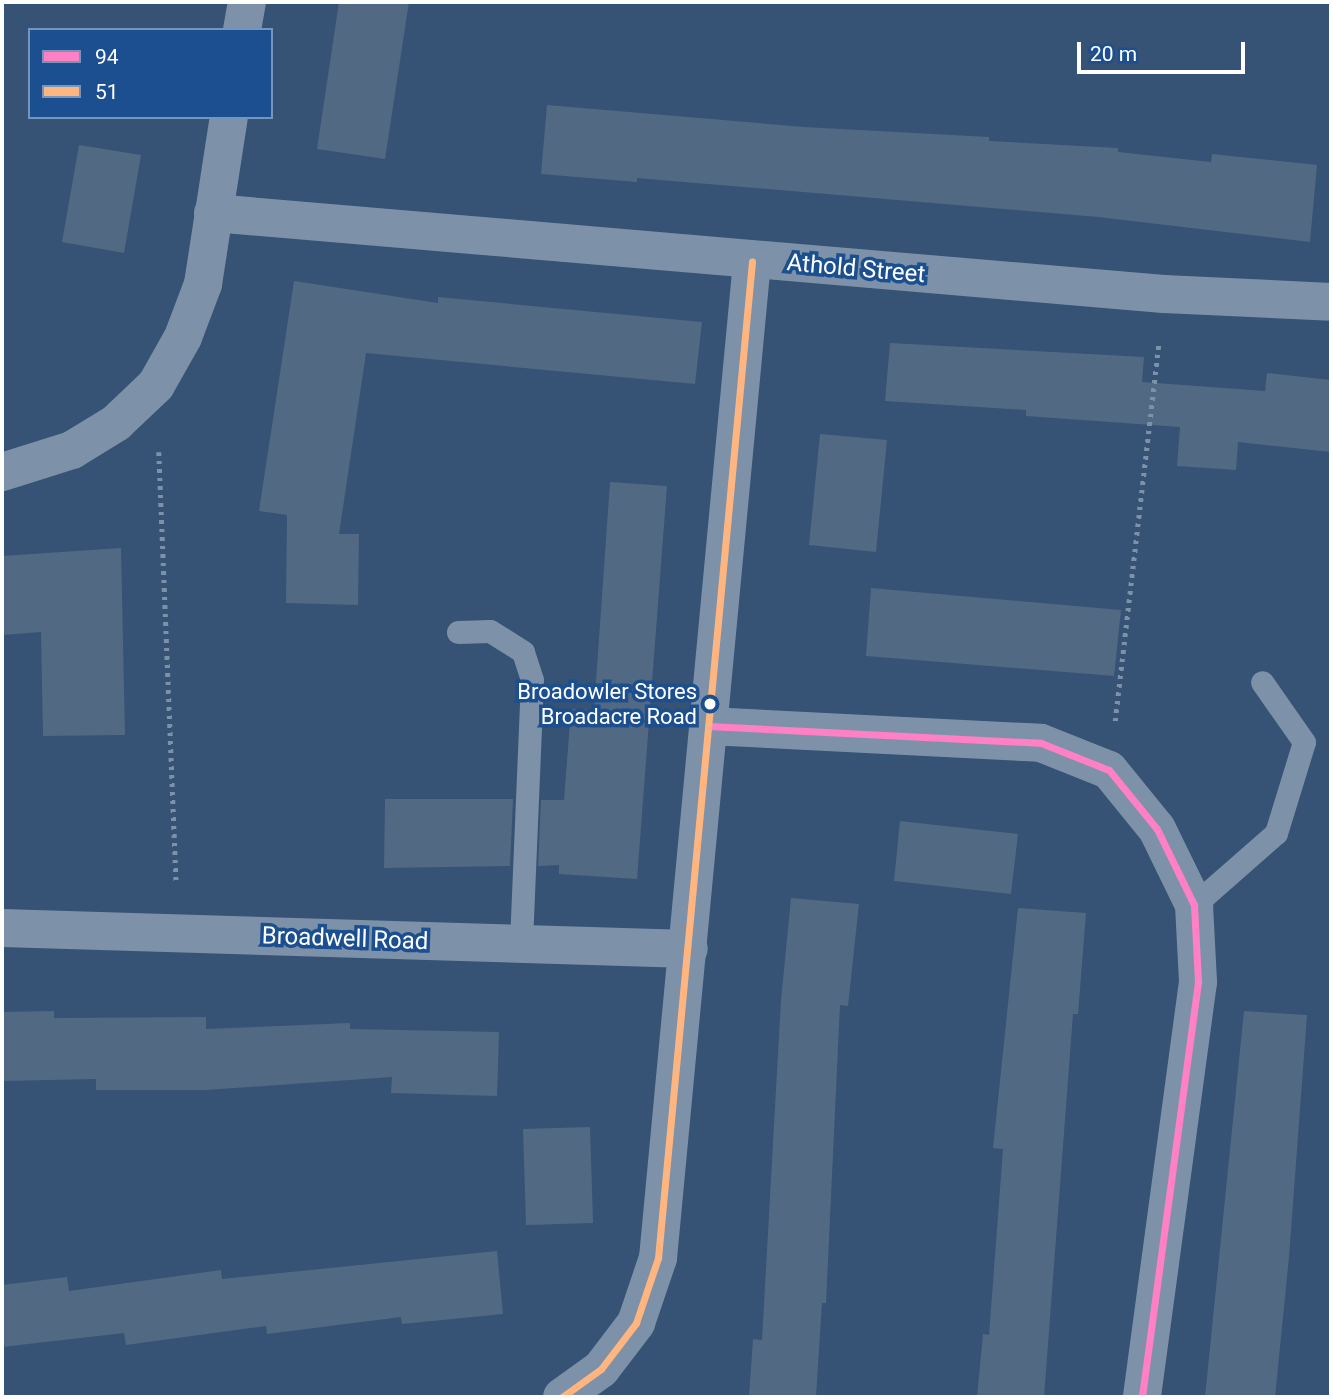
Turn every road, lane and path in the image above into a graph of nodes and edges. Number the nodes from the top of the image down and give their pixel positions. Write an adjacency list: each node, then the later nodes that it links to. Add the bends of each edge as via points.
1 (247, 2): 2 (street)
2 (242, 28)
3 (229, 119): 4 (street)
4 (213, 213): 5 (street, Athold Street); 8 (street, via 203,284 183,337)
5 (752, 261): 6 (street, Athold Street); 12 (street)
6 (1164, 294): 7 (street, Athold Street); 13 (path)
7 (1331, 302)
8 (156, 385): 9 (street, via 116,423 72,450); 16 (path)
9 (2, 471)
10 (458, 632): 17 (lane, via 489,631 523,652 532,680)
11 (1262, 682): 14 (lane, via 1304,742 1276,833)
12 (708, 726): 13 (street, via 1041,743); 18 (street)
13 (1109, 770): 14 (street, via 1157,829)
14 (1194, 905): 20 (street, via 1198,982)
15 (2, 928): 16 (street, Broadwell Road)
16 (177, 934): 17 (street, Broadwell Road)
17 (521, 944): 18 (street, Broadwell Road)
18 (689, 949): 19 (street, via 658,1258 636,1323 601,1369)
19 (562, 1397)
20 (1142, 1397)

